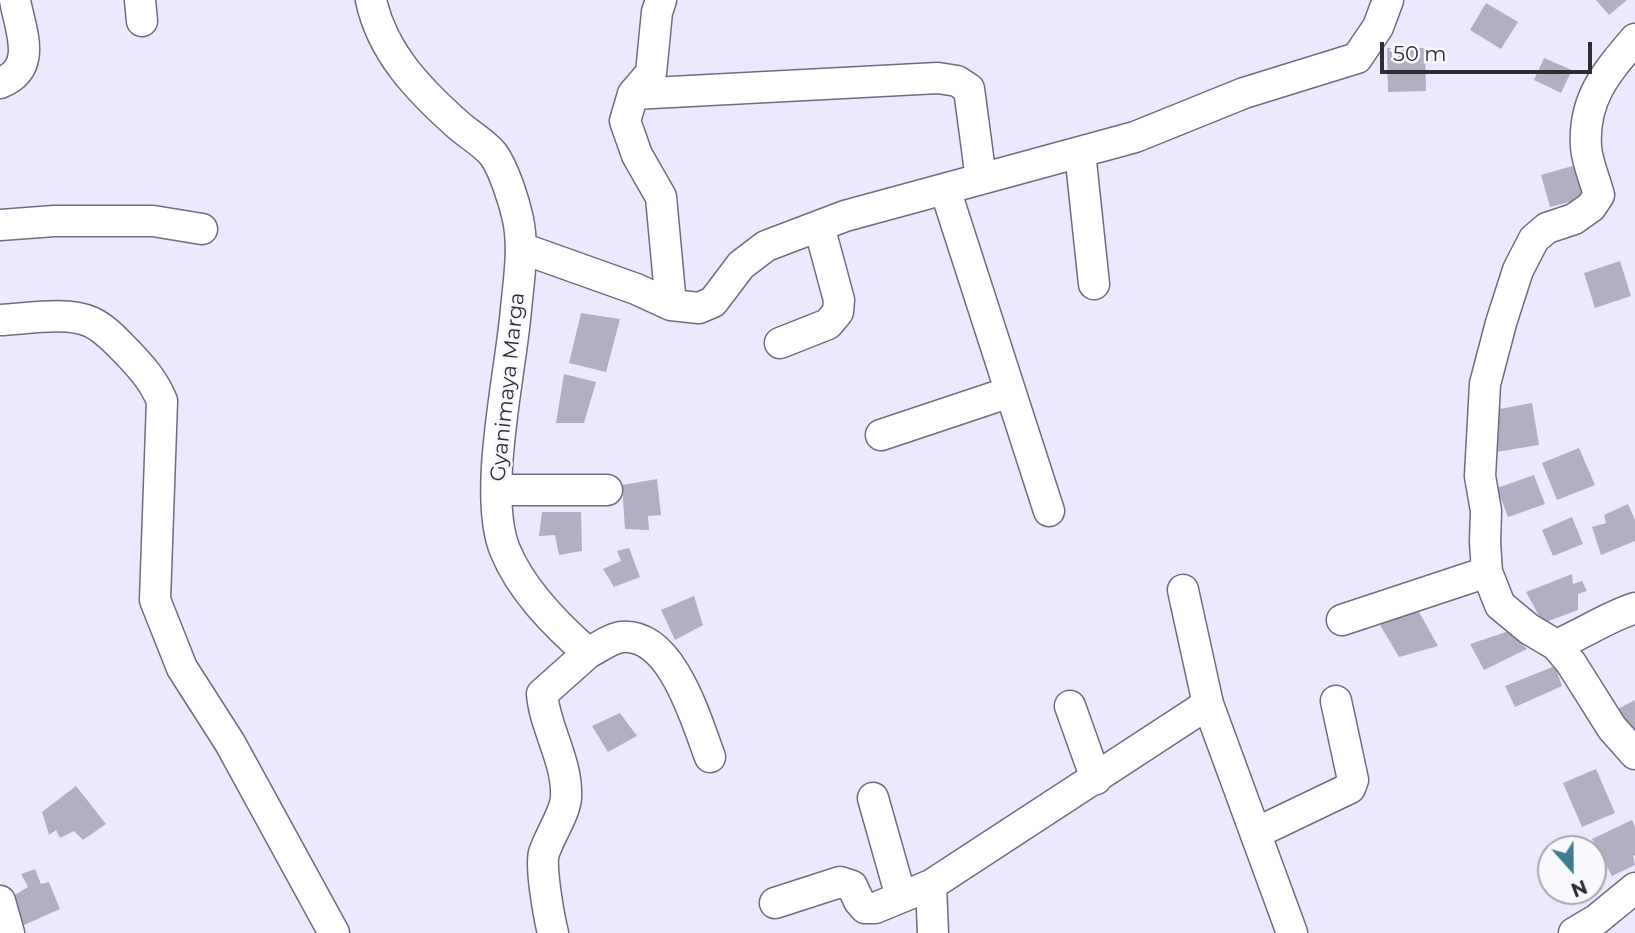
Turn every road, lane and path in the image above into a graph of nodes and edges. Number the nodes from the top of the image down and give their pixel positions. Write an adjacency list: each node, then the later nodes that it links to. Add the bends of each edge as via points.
1 (15, 0): 6 (street, via 26,54 21,67)
2 (371, 0): 14 (street, Gyanimaya Marga, via 386,44 412,81 493,154 512,199)
3 (661, 0): 7 (street, via 651,73)
4 (1388, 0): 8 (street, via 1378,27 1357,58)
5 (1635, 39): 24 (street, via 1604,76 1589,107 1586,149 1599,195 1574,219 1547,228 1534,239 1518,270 1501,323 1485,384 1482,418 1480,476)
6 (0, 83)
7 (633, 94): 9 (street, via 938,78 957,81 970,89); 16 (street, via 625,121 637,155 661,197)
8 (1080, 152): 9 (street); 15 (street)
9 (981, 179): 10 (street)
10 (945, 189): 12 (street); 19 (street)
11 (0, 225): 13 (street, via 54,220 152,221)
12 (819, 226): 16 (street, via 766,246 741,265 713,302 699,308); 18 (street, via 839,300 838,312 828,324)
13 (202, 229)
14 (521, 248): 16 (street); 21 (street, Gyanimaya Marga)
15 (1094, 284)
16 (671, 305)
17 (0, 320): 44 (street, via 60,316 93,322 154,383 162,401 155,600 182,668 230,743)
18 (780, 343)
19 (1010, 391): 20 (street); 23 (street)
20 (881, 435)
21 (497, 490): 22 (street); 29 (street, Gyanimaya Marga, via 504,550 518,576 560,628)
22 (607, 490)
23 (1049, 511)
24 (1487, 572): 27 (street); 28 (street, via 1500,605)
25 (1183, 590): 31 (street)
26 (1635, 608): 28 (street)
27 (1342, 620)
28 (1556, 645): 33 (street, via 1612,729)
29 (588, 653): 34 (street, via 620,637 638,638 654,646 685,692); 45 (street, via 542,694 558,748 566,800 543,856)
30 (1336, 701): 37 (street, via 1353,780 1350,788)
31 (1208, 704): 35 (street); 37 (street)
32 (1070, 706): 35 (street)
33 (1635, 754)
34 (710, 757)
35 (1096, 779): 38 (street)
36 (873, 798): 40 (street)
37 (1256, 832): 47 (street)
38 (931, 885): 40 (street); 46 (street)
39 (1635, 888): 48 (street)
40 (901, 897): 42 (street, via 865,908 852,886 840,882)
41 (0, 901): 43 (street)
42 (775, 903)
43 (9, 933)
44 (334, 933)
45 (553, 933)
46 (933, 933)
47 (1292, 933)
48 (1574, 933)

